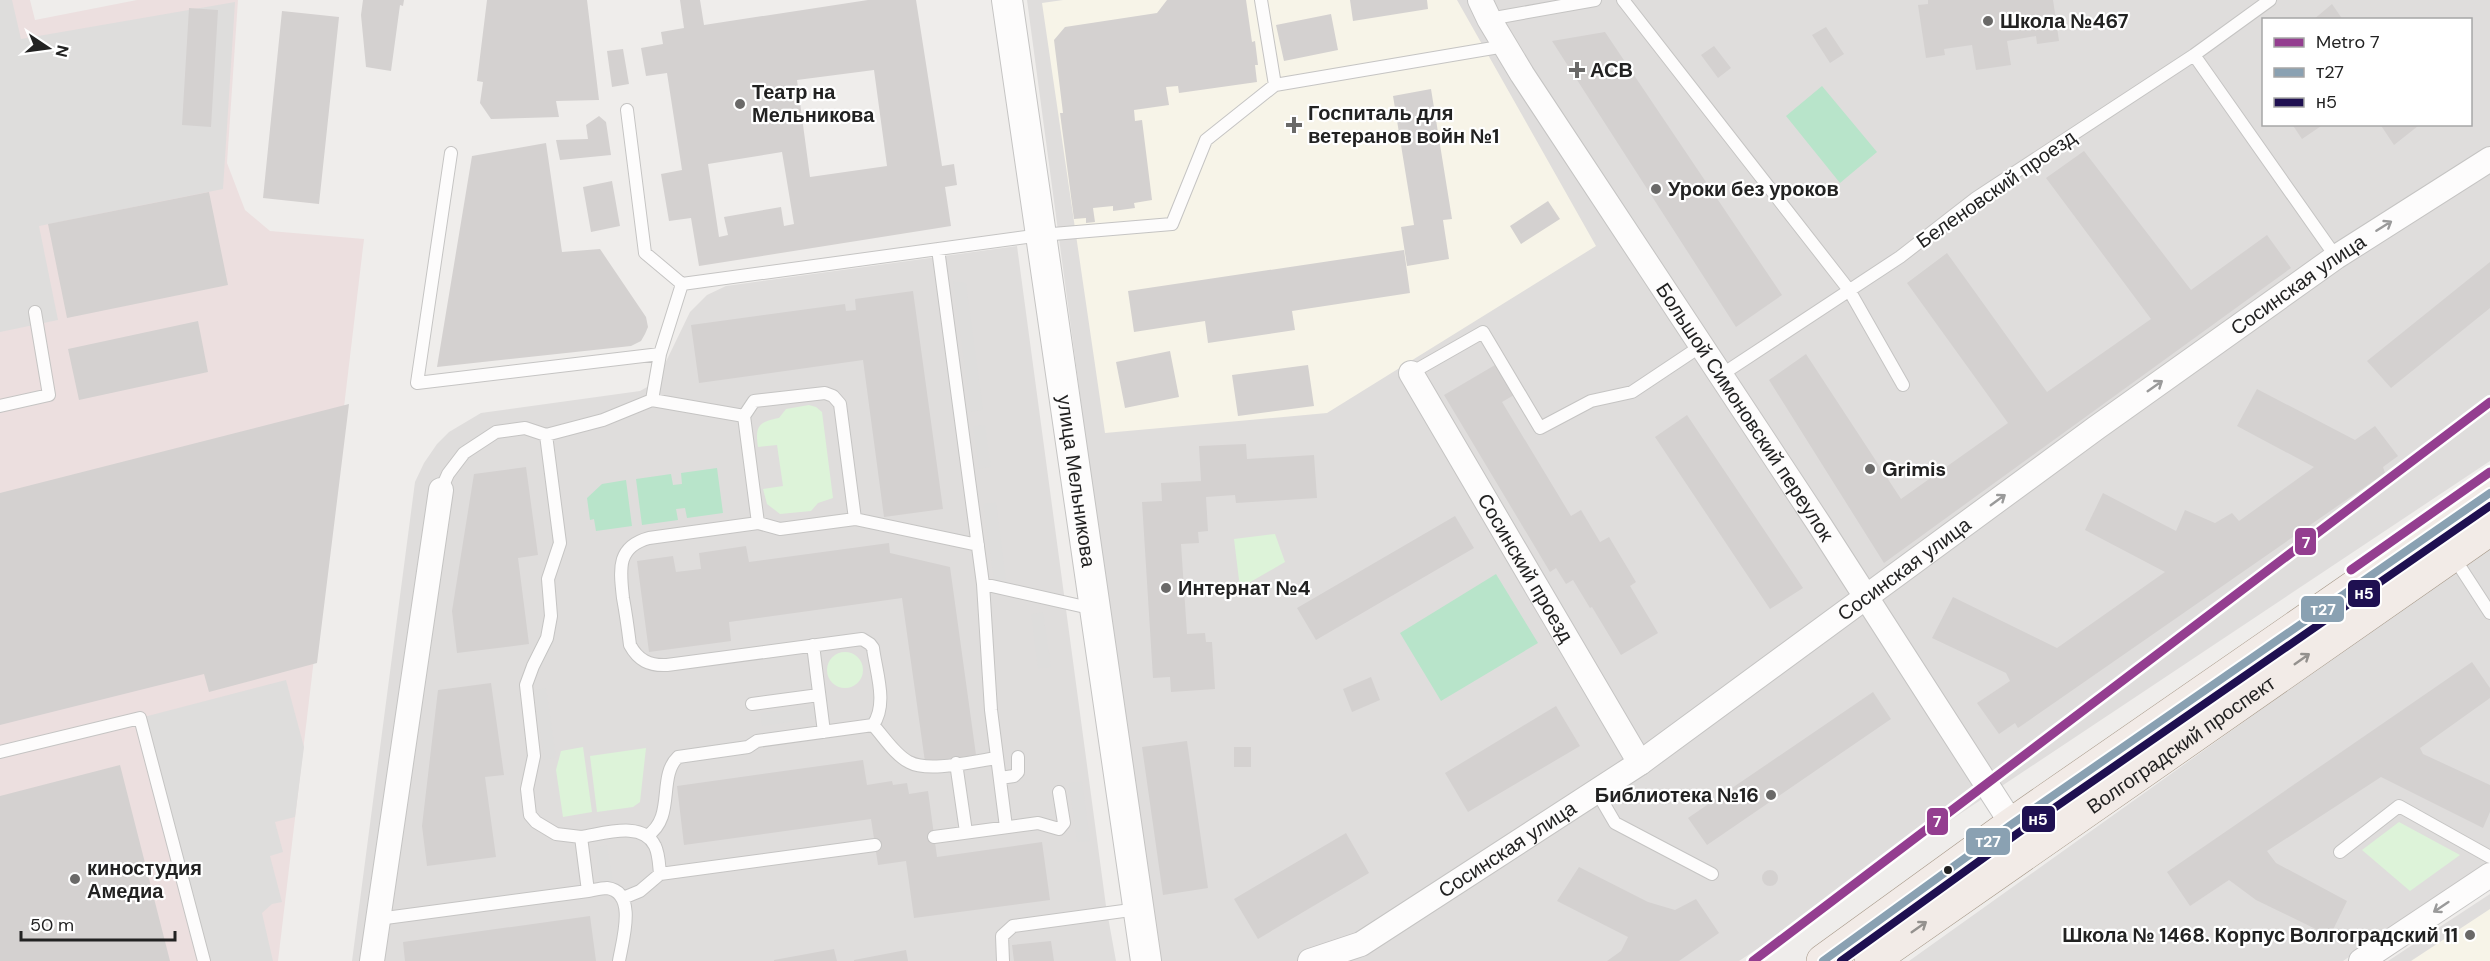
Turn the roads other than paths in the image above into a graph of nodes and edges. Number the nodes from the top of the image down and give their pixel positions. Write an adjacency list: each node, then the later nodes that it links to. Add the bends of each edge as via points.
1 (1007, 0): 13 (street, улица Мельникова)
2 (1261, 0): 9 (lane)
3 (1594, 0): 6 (lane)
4 (1623, 0): 17 (lane)
5 (2270, 0): 8 (lane, Беленовский проезд)
6 (1484, 10): 7 (street, Большой Симоновский переулок)
7 (1505, 46): 9 (lane); 19 (street, Большой Симоновский переулок)
8 (2194, 55): 15 (lane); 17 (lane, Беленовский проезд, via 1976,198 1900,257)
9 (1275, 85): 13 (lane, via 1206,140 1172,224)
10 (627, 110): 16 (lane, via 645,253)
11 (451, 153): 20 (lane, via 417,383)
12 (2490, 159): 15 (street, Сосинская улица, one-way to 12)
13 (1041, 235): 14 (lane); 37 (street, улица Мельникова)
14 (938, 249): 16 (lane); 33 (lane)
15 (2336, 257): 36 (street, Сосинская улица, one-way to 15)
16 (682, 284): 20 (lane)
17 (1849, 290): 22 (lane, Беленовский проезд); 23 (lane)
18 (35, 312): 25 (lane, via 49,395)
19 (1701, 346): 21 (lane, via 1632,392 1591,401 1540,428 1483,332); 22 (street, Большой Симоновский переулок)
20 (660, 354): 24 (lane)
21 (1412, 373): 48 (street, Сосинский проезд)
22 (1720, 375): 36 (street, Большой Симоновский переулок)
23 (1903, 385)
24 (652, 400): 26 (lane); 27 (lane, via 603,420)
25 (0, 406)
26 (744, 416): 30 (lane, via 754,401 820,393 837,399); 31 (lane)
27 (546, 435): 28 (lane, via 525,428 488,436 464,453); 56 (lane, via 560,543 548,579 548,638 526,685 534,756 527,789 530,815 536,822 549,831)
28 (441, 490): 67 (street)
29 (2490, 493): 52 (main road, Волгоградский проспект)
30 (855, 519): 31 (lane, via 780,529); 33 (lane)
31 (758, 523): 39 (lane, via 650,538 629,549 620,570 630,645 640,658 658,666)
32 (2490, 529): 34 (main road, Волгоградский проспект)
33 (978, 545): 35 (lane)
34 (2452, 555): 38 (lane); 75 (main road, Волгоградский проспект, one-way to 34)
35 (983, 584): 37 (lane); 46 (lane)
36 (1866, 597): 48 (street, Сосинская улица); 52 (street, Большой Симоновский переулок)
37 (1095, 609): 66 (street, улица Мельникова)
38 (2490, 613)
39 (813, 645): 40 (lane); 42 (lane, via 862,639 870,644 881,705)
40 (819, 695): 41 (lane); 43 (lane)
41 (752, 704)
42 (873, 725): 43 (lane); 47 (lane, via 909,763 930,767)
43 (824, 732): 55 (lane, via 755,741 748,747 678,758 671,766 660,823)
44 (0, 752): 68 (lane, via 140,718)
45 (1018, 757): 49 (lane, via 1018,772)
46 (997, 758): 47 (lane); 49 (lane)
47 (956, 763): 54 (lane)
48 (1640, 763): 51 (street, Сосинская улица)
49 (1000, 778): 53 (lane)
50 (1059, 792): 53 (lane, via 1064,823 1058,829 1038,823)
51 (1597, 792): 62 (lane, via 1615,823); 73 (street, Сосинская улица, via 1361,944)
52 (2012, 824): 74 (main road, Волгоградский проспект)
53 (1006, 827): 54 (lane)
54 (966, 832): 57 (lane)
55 (647, 836): 56 (lane, via 633,831); 61 (lane, via 656,850)
56 (581, 837): 64 (lane, via 580,865)
57 (934, 837)
58 (875, 845): 61 (lane)
59 (2340, 852): 60 (lane, via 2399,806)
60 (2490, 857)
61 (660, 874): 65 (lane, via 640,891)
62 (1712, 874)
63 (2490, 875): 76 (street, one-way to 76)
64 (588, 891): 65 (lane, via 606,888); 67 (lane)
65 (623, 898): 70 (lane, via 626,916)
66 (1138, 909): 71 (lane, via 1013,926 1002,936); 72 (street, улица Мельникова)
67 (378, 919): 69 (street)
68 (204, 961)
69 (372, 961)
70 (619, 961)
71 (1003, 961)
72 (1146, 961)
73 (1310, 961)
74 (1823, 961)
75 (1871, 961)
76 (2361, 961)

